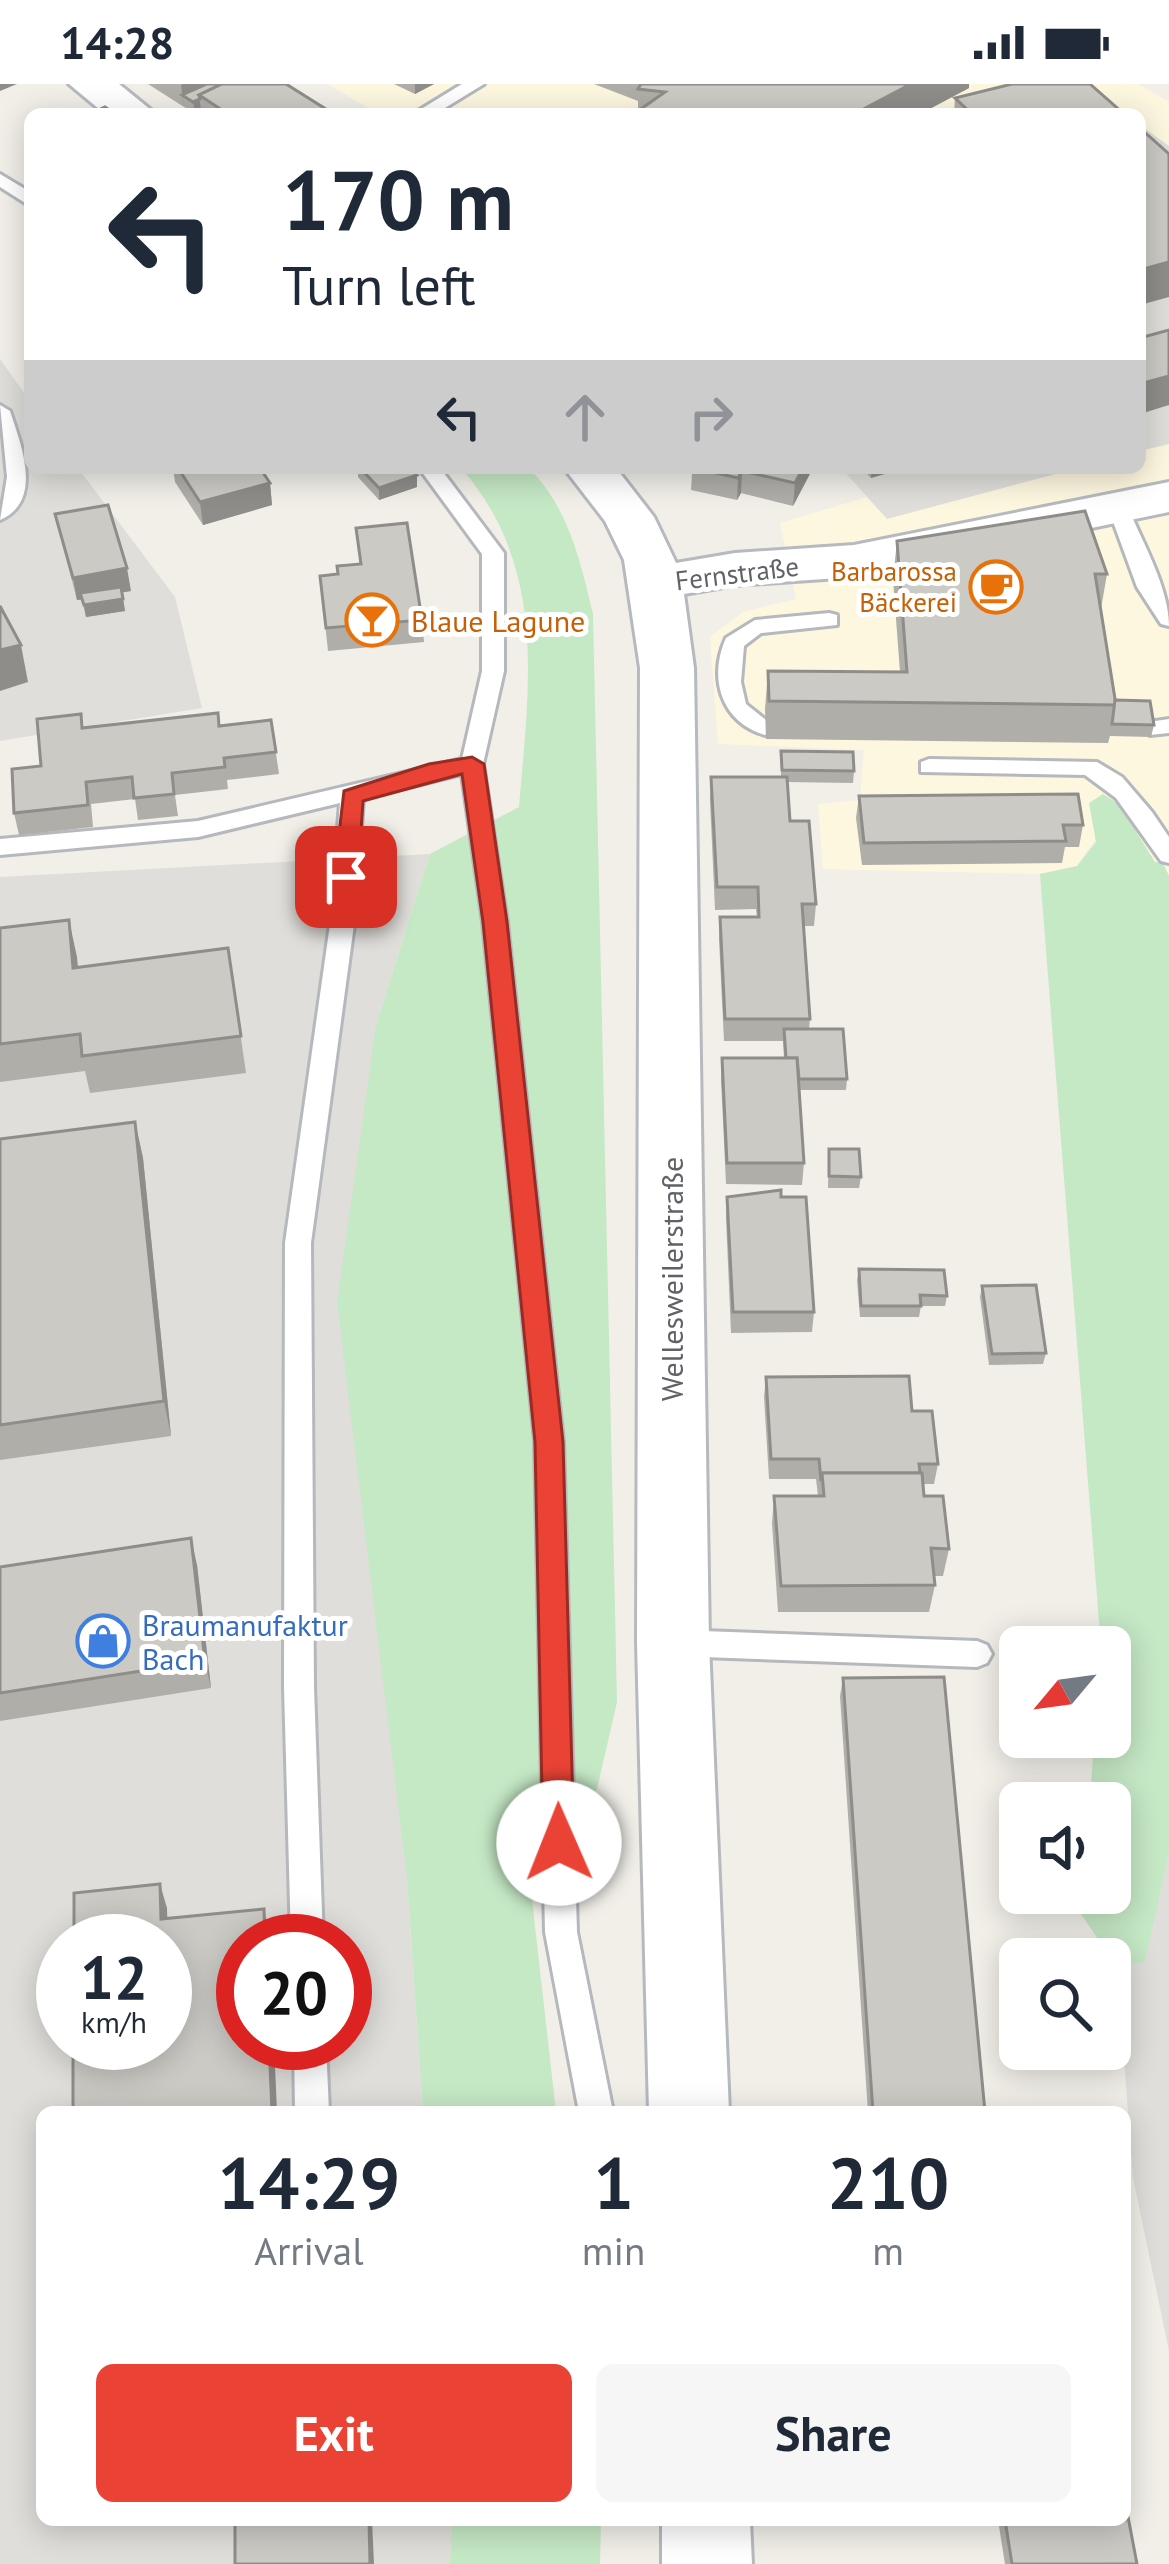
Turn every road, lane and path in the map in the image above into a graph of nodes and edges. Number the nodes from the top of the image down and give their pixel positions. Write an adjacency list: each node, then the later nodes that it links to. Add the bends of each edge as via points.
1 (90, 84): 3 (street)
2 (475, 84): 4 (lane)
3 (125, 108)
4 (433, 108)
5 (0, 411): 10 (lane, via 20,472 16,497)
6 (434, 474): 15 (lane, via 493,553 493,671)
7 (594, 474): 11 (street, Wellesweilerstraße, via 630,517)
8 (1169, 497): 9 (street, Fernstraße)
9 (1117, 505): 11 (street, Fernstraße, via 914,551); 12 (lane)
10 (0, 514)
11 (659, 582): 20 (street, Wellesweilerstraße, via 667,668)
12 (1169, 619)
13 (829, 620): 14 (lane, via 755,627 734,643 727,670 734,704 747,722)
14 (766, 728)
15 (472, 764): 17 (lane); 25 (lane, via 549,1442 561,1932)
16 (929, 767): 19 (lane, via 1100,771)
17 (352, 796): 18 (lane, via 198,829); 22 (lane, via 298,1243)
18 (0, 847)
19 (1169, 855)
20 (673, 1642): 21 (lane); 26 (street, Wellesweilerstraße)
21 (977, 1654)
22 (306, 1914)
23 (311, 2070): 24 (lane)
24 (312, 2106)
25 (595, 2106)
26 (689, 2106)
27 (706, 2526): 28 (street)
28 (707, 2564)

